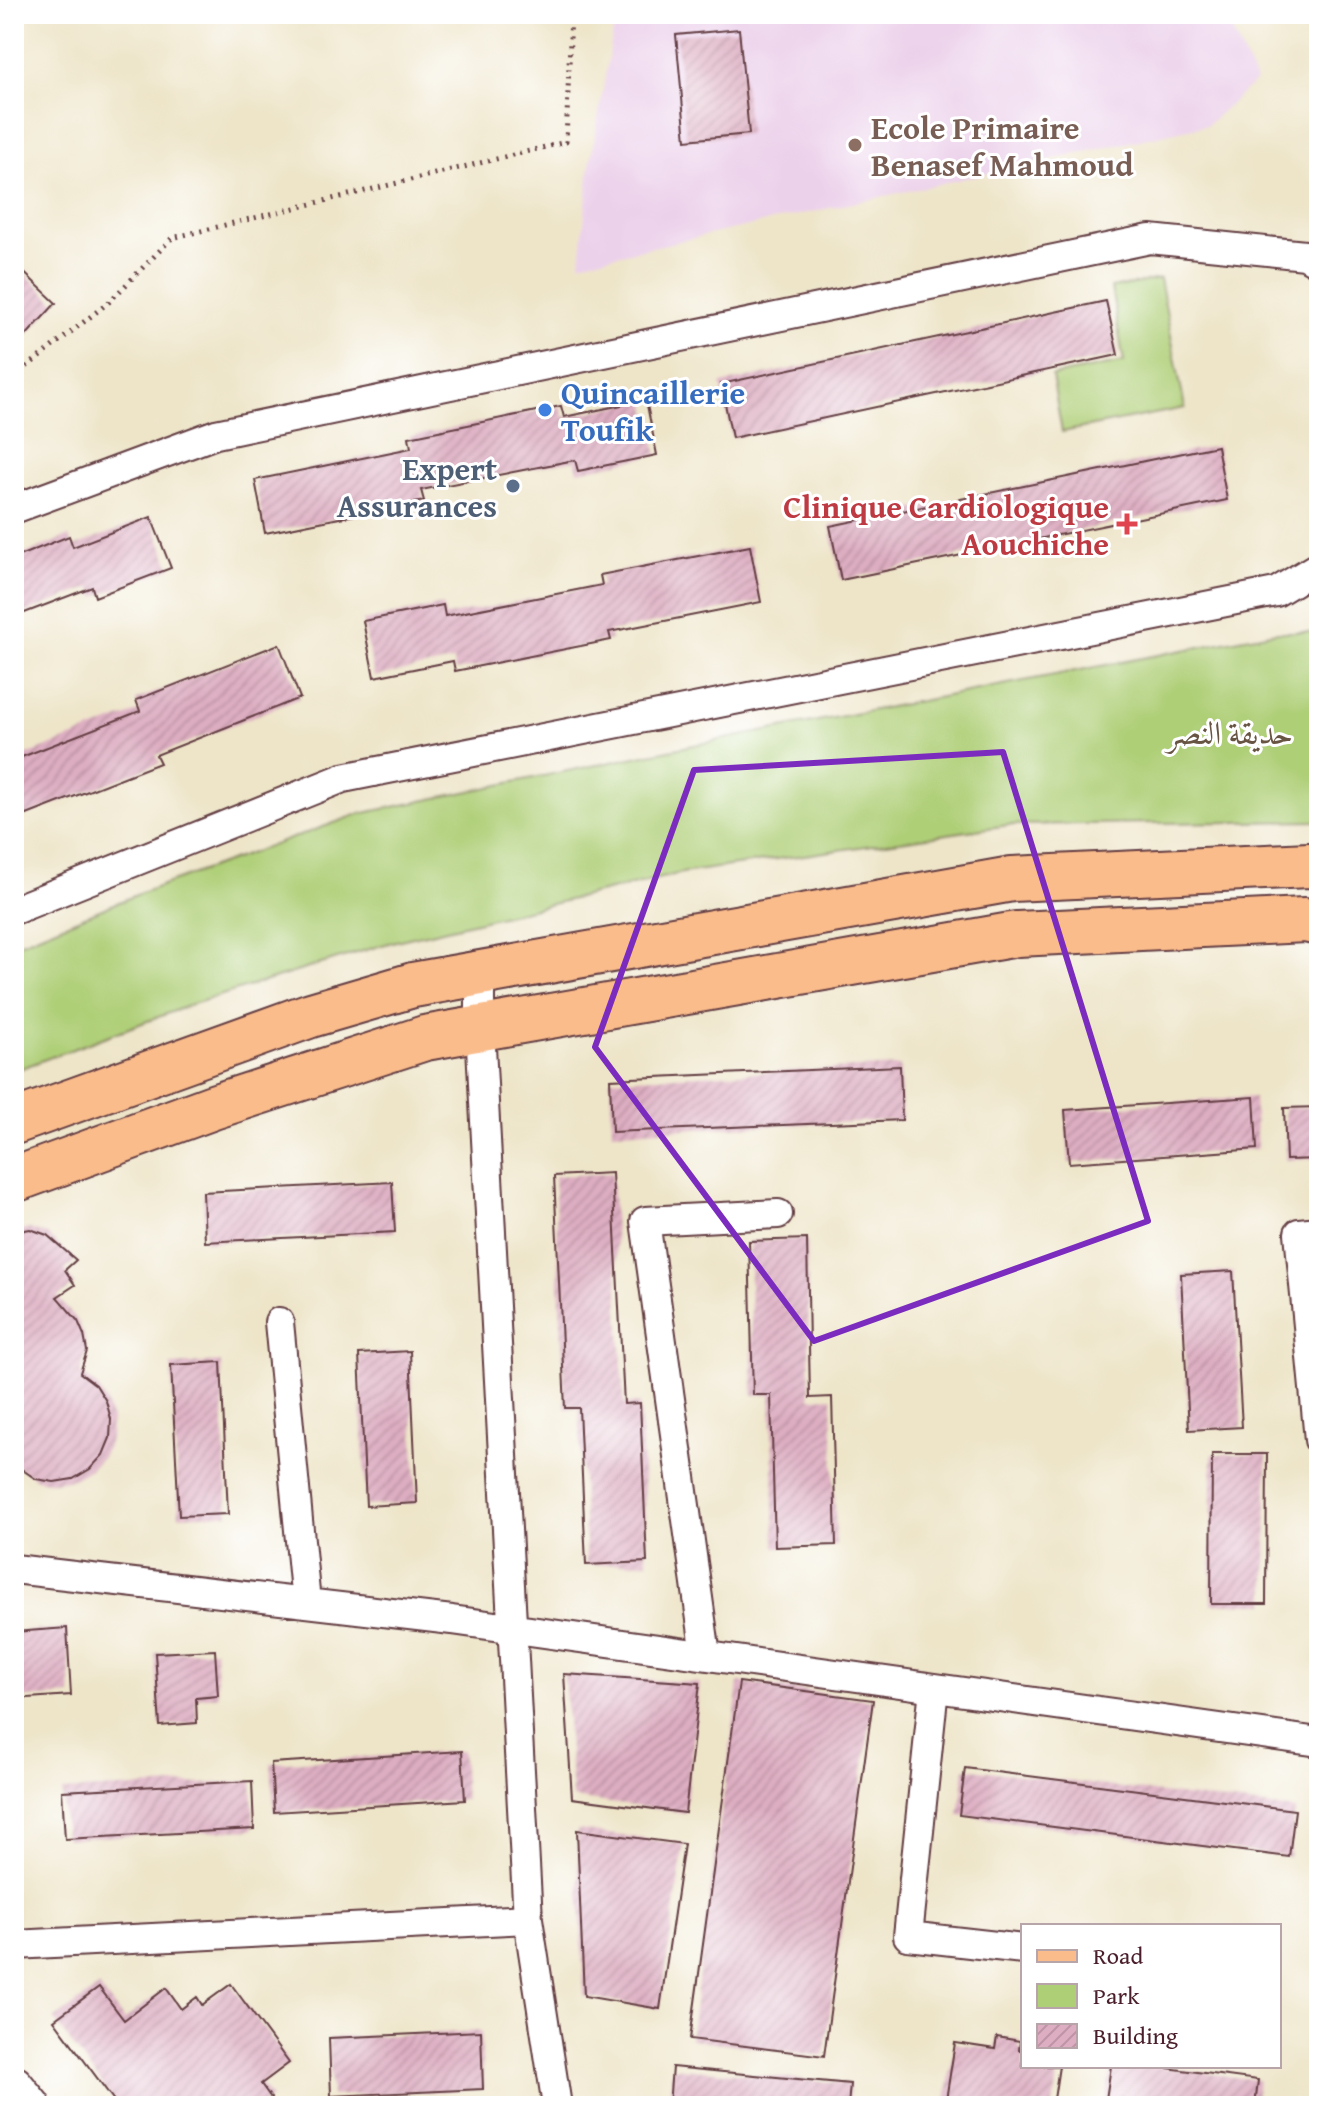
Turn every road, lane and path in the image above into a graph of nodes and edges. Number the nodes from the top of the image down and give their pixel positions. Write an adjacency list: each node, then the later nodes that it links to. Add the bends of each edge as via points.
1 (571, 14): 3 (path, via 566,142 172,238 109,302)
2 (1319, 263): 4 (street, via 1305,255 1150,239 216,434)
3 (14, 377)
4 (15, 507)
5 (1319, 566): 7 (street, via 1276,592 343,778)
6 (1319, 867): 9 (main road, via 1012,879)
7 (14, 910)
8 (1319, 923): 10 (main road, via 1017,934)
9 (480, 972): 10 (street); 11 (main road, via 311,1015)
10 (480, 1028): 12 (main road, via 328,1067); 19 (street)
11 (14, 1122)
12 (14, 1180)
13 (778, 1214): 20 (street, via 645,1221)
14 (1319, 1231): 16 (street, via 1299,1233)
15 (279, 1322): 18 (street)
16 (1319, 1440)
17 (14, 1569): 18 (street)
18 (306, 1603): 19 (street)
19 (513, 1628): 20 (street); 23 (street)
20 (706, 1655): 21 (street)
21 (934, 1688): 22 (street); 25 (street, via 908,1936)
22 (1319, 1742)
23 (528, 1919): 24 (street); 28 (street)
24 (14, 1945)
25 (1021, 1949)
26 (14, 2084): 27 (street)
27 (32, 2106)
28 (557, 2106)

